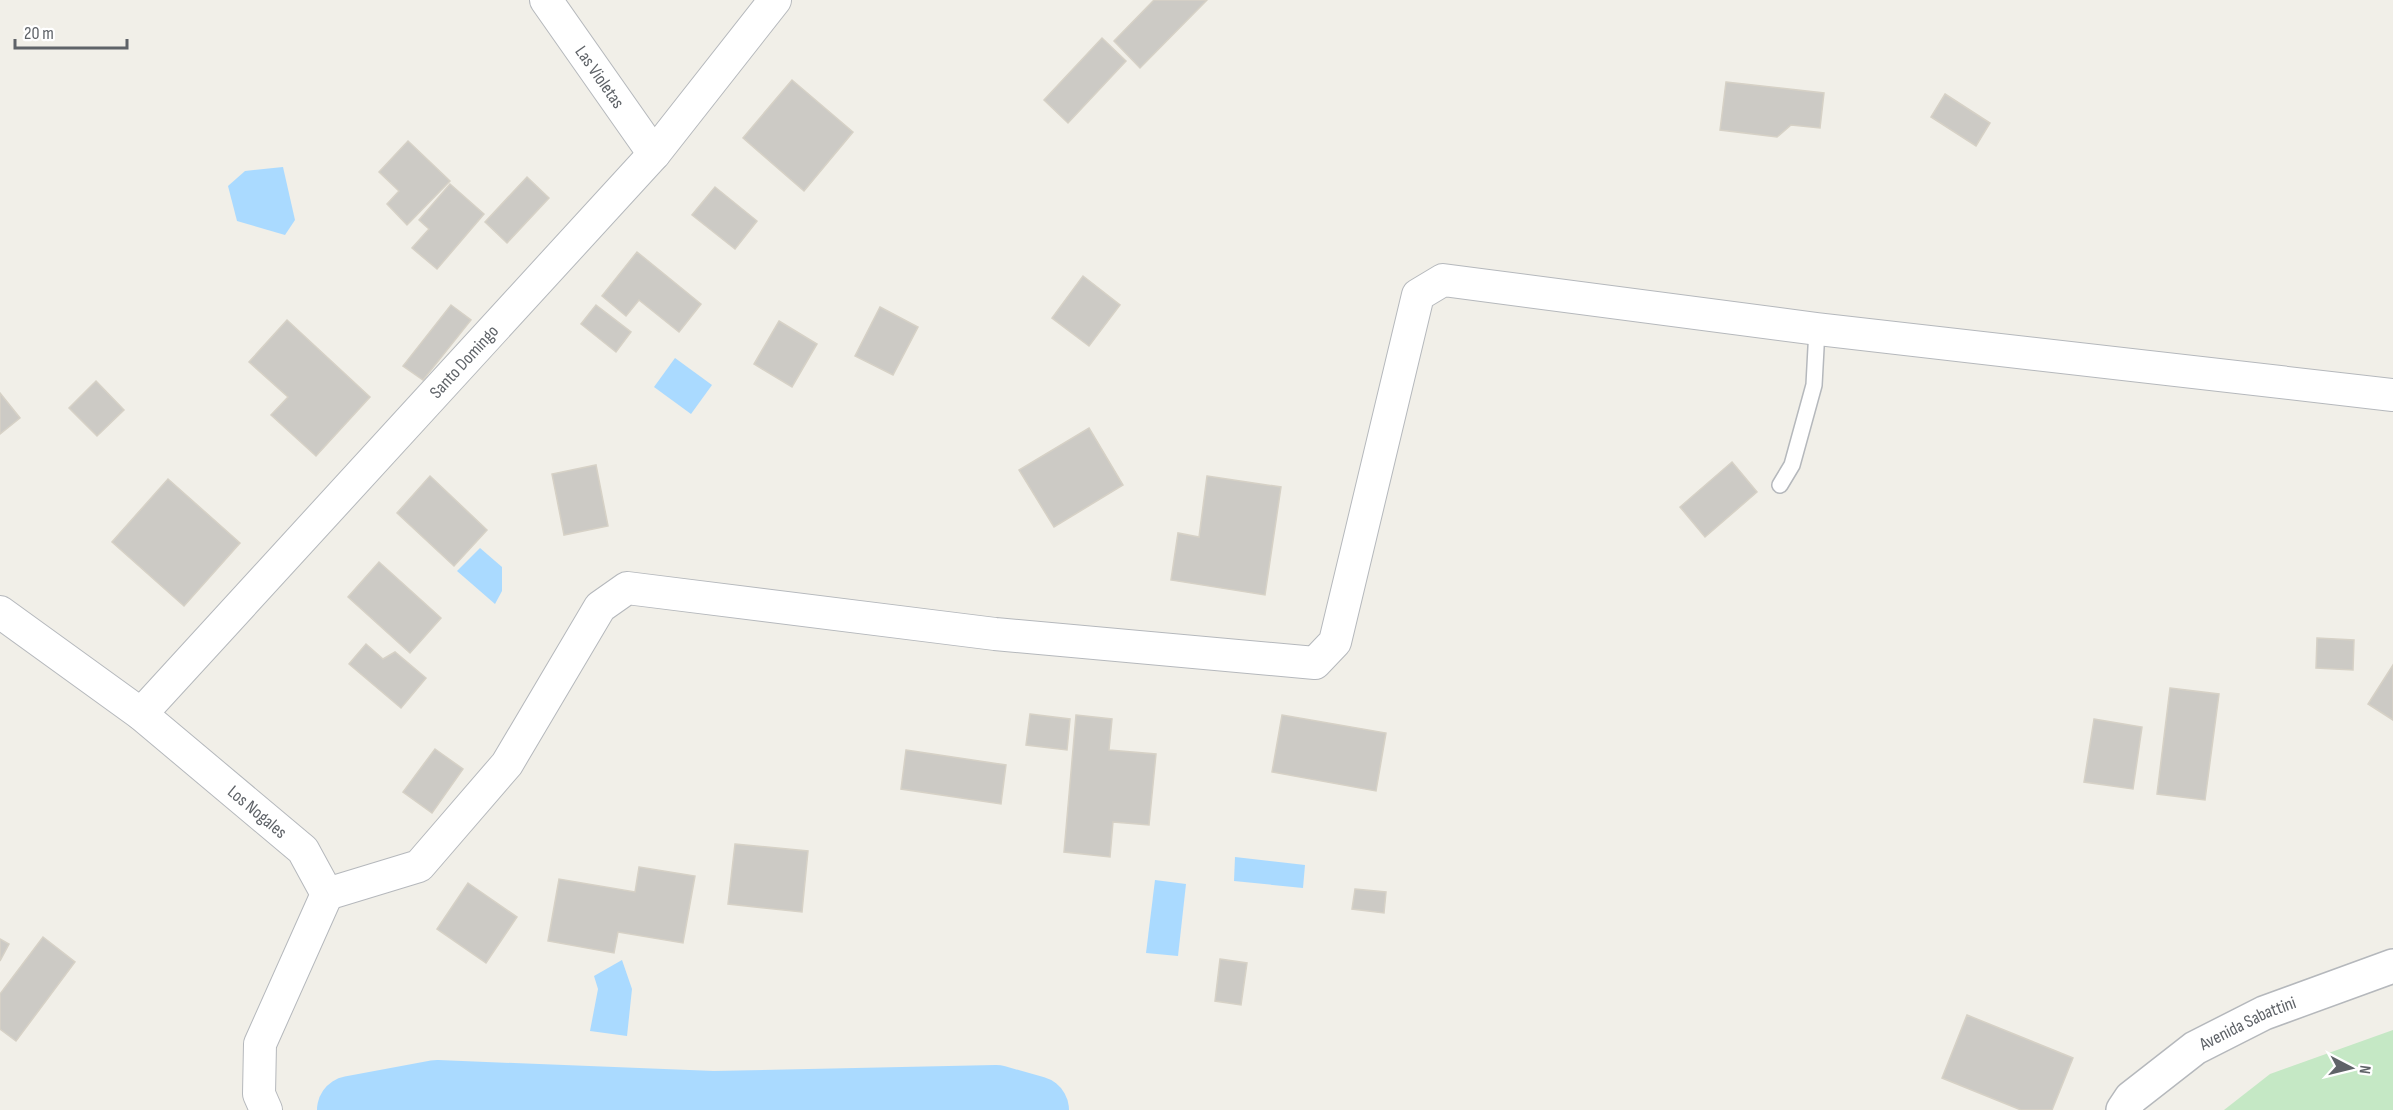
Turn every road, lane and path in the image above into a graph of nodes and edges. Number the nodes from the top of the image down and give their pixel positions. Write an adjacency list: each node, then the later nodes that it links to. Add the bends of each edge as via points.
1 (546, 0): 3 (street, Las Violetas)
2 (775, 0): 3 (street, Santo Domingo)
3 (654, 154): 8 (street, Santo Domingo)
4 (1816, 329): 5 (street); 6 (lane, via 1814,385 1792,465); 9 (street, via 1443,280 1418,295 1335,642 1315,663 995,634 627,588 600,607 507,764 419,866)
5 (2393, 395)
6 (1780, 485)
7 (0, 612): 8 (street, Los Nogales)
8 (141, 714): 9 (street, Los Nogales, via 303,850)
9 (327, 894): 11 (street, via 260,1044)
10 (2393, 966): 12 (street, Avenida Sabattini, via 2264,1013 2195,1048 2132,1098)
11 (262, 1102)
12 (2123, 1110)

